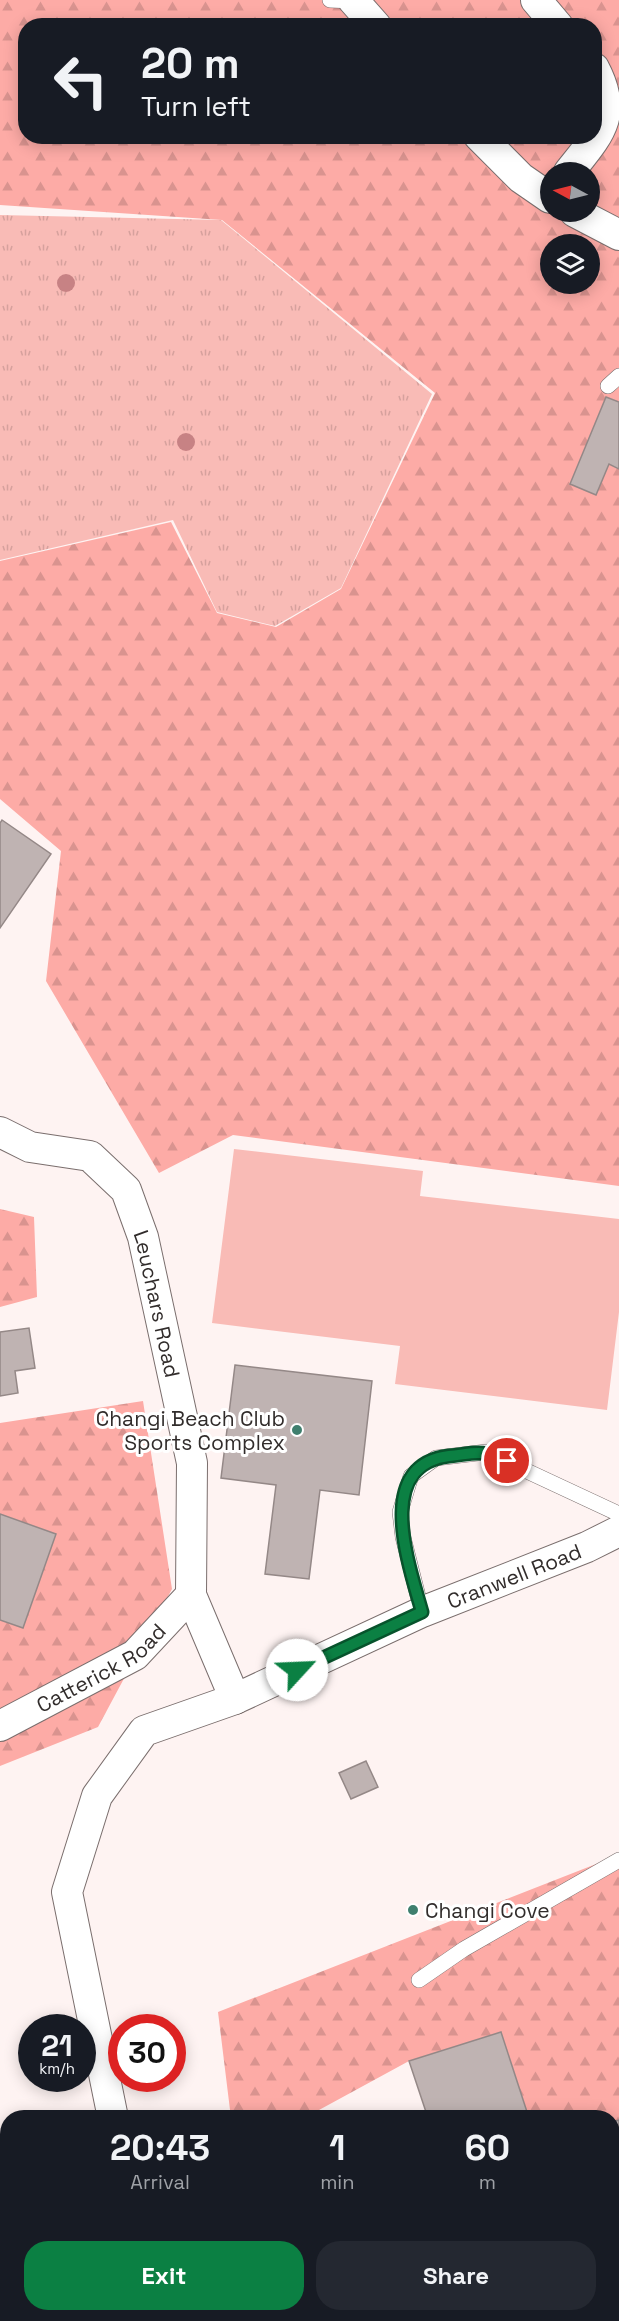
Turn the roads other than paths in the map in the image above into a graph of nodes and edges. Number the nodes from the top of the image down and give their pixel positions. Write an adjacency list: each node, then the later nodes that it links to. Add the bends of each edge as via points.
1 (330, 0): 2 (lane)
2 (354, 0): 4 (street)
3 (536, 0): 5 (street)
4 (369, 18)
5 (551, 18)
6 (602, 78): 7 (street, via 613,99 614,116)
7 (602, 131)
8 (487, 144): 11 (street)
9 (592, 144): 10 (street)
10 (578, 162)
11 (540, 191)
12 (594, 222): 13 (street)
13 (619, 235)
14 (0, 1132): 17 (street, Leuchars Road, via 30,1147 90,1156 126,1190 142,1237 192,1463)
15 (619, 1514): 18 (lane, via 486,1452 436,1458 411,1476 400,1512)
16 (619, 1531): 18 (street, Cranwell Road)
17 (191, 1595): 19 (street, Leuchars Road); 20 (street, Catterick Road, via 135,1655)
18 (422, 1612): 19 (street, Cranwell Road)
19 (234, 1699): 23 (street, Cranwell Road, via 144,1731 97,1796 67,1892)
20 (1, 1726)
21 (619, 1860): 22 (lane, via 464,1949)
22 (419, 1980)
23 (111, 2110)

